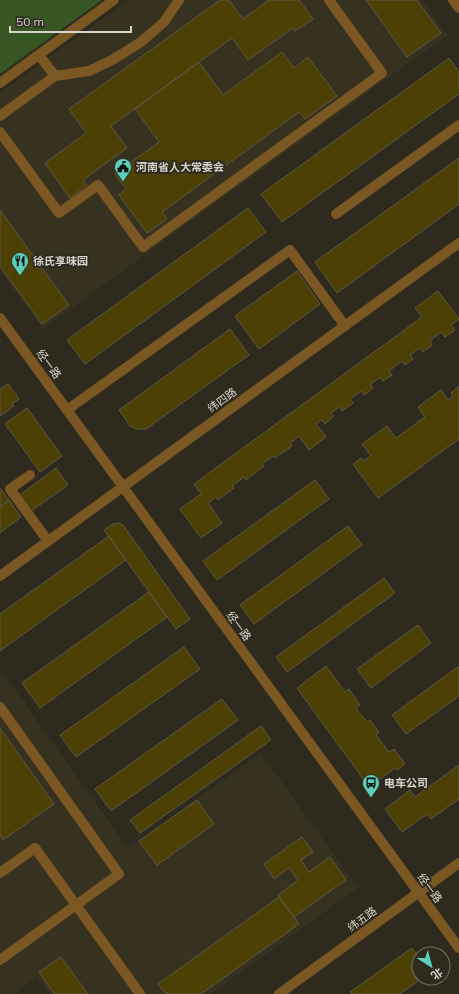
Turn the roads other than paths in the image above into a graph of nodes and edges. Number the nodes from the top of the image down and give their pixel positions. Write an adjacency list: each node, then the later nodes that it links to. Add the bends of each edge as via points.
1 (114, 0): 6 (street)
2 (179, 0): 7 (street, via 164,22 141,42 112,60 89,71)
3 (329, 0): 11 (street, via 382,73 143,247 98,185 59,213)
4 (453, 0): 5 (street)
5 (459, 8)
6 (39, 55): 7 (street); 8 (street)
7 (55, 76): 9 (street)
8 (0, 83)
9 (0, 116)
10 (459, 125): 12 (street)
11 (0, 132)
12 (336, 214)
13 (459, 243): 15 (street, 纬四路)
14 (0, 318): 16 (street, 经一路)
15 (345, 326): 16 (street, via 290,250); 18 (street, 纬四路)
16 (67, 410): 18 (street, 经一路)
17 (30, 475): 19 (street, via 10,489)
18 (123, 487): 19 (street, 纬四路); 24 (street, 经一路)
19 (48, 541): 20 (street, 纬四路)
20 (0, 576)
21 (0, 707): 25 (street, via 120,874)
22 (459, 863): 24 (street, 纬五路)
23 (0, 873): 25 (street, via 35,848)
24 (418, 893): 26 (street, 经一路); 29 (street, 纬五路)
25 (76, 905): 27 (street); 28 (street)
26 (459, 948)
27 (0, 960)
28 (140, 994)
29 (279, 994)

